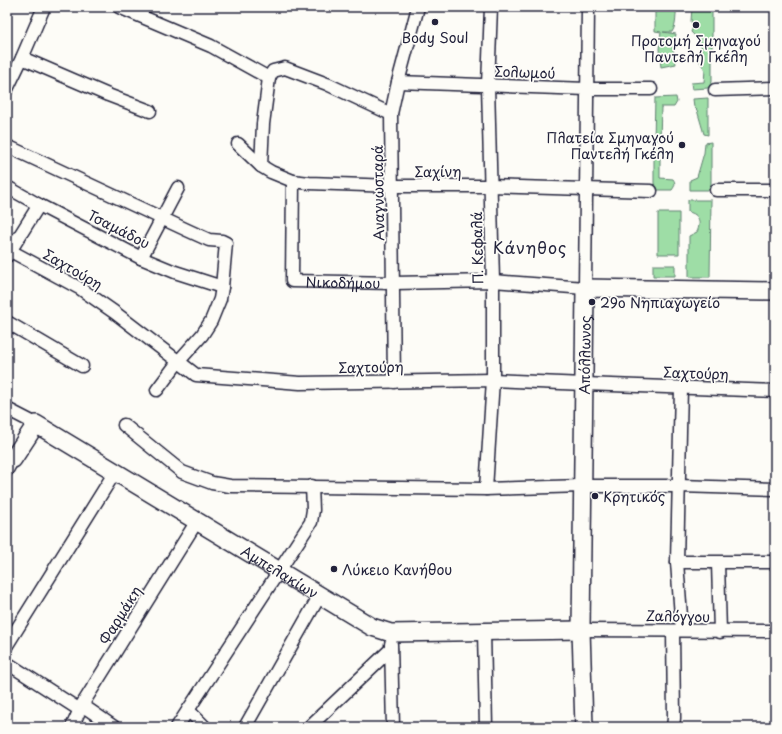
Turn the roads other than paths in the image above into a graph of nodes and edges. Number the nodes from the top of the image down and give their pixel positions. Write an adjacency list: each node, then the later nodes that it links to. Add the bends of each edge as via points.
1 (44, 7): 6 (street)
2 (418, 7): 8 (street, Αναγνωσταρά)
3 (491, 7): 9 (street, Π. Κεφαλά)
4 (588, 7): 12 (street, Απόλλωνος)
5 (123, 8): 7 (street)
6 (22, 58): 11 (street); 15 (street)
7 (271, 74): 16 (street, via 285,68 327,84); 19 (street, via 263,124)
8 (398, 82): 9 (street, Σολωμού); 16 (street, Αναγνωσταρά)
9 (488, 86): 12 (street, Σολωμού); 22 (street, Π. Κεφαλά)
10 (775, 88): 14 (street)
11 (7, 89)
12 (587, 89): 13 (street, Σολωμού); 25 (street, Απόλλωνος)
13 (651, 89)
14 (715, 90)
15 (150, 111)
16 (391, 114): 21 (street, Αναγνωσταρά)
17 (238, 144): 19 (street, Σαχίνη)
18 (7, 146): 30 (street)
19 (261, 166): 20 (street, Σαχίνη)
20 (293, 182): 21 (street, Σαχίνη); 34 (street, Νικοδήμου, via 292,281)
21 (393, 186): 22 (street, Σαχίνη); 34 (street, Αναγνωσταρά)
22 (490, 186): 25 (street, Σαχίνη); 33 (street, Π. Κεφαλά)
23 (7, 187): 29 (street, Τσαμάδου)
24 (178, 188): 30 (street)
25 (586, 189): 28 (street, Σαχίνη); 36 (street, Απόλλωνος)
26 (716, 190): 27 (street)
27 (775, 190)
28 (651, 191)
29 (39, 205): 31 (street); 32 (street, Τσαμάδου)
30 (162, 218): 32 (street); 35 (street, via 209,240 226,243)
31 (8, 252): 39 (street, Σαχτούρη, via 81,289)
32 (141, 258): 35 (street, Τσαμάδου)
33 (493, 281): 34 (street); 36 (street); 41 (street, Π. Κεφαλά)
34 (394, 283): 42 (street, Αναγνωσταρά)
35 (222, 287): 39 (street, via 211,322)
36 (585, 288): 37 (street); 43 (street, Απόλλωνος)
37 (775, 291)
38 (7, 322): 40 (street)
39 (178, 362): 42 (street, Σαχτούρη, via 196,375 300,382); 45 (street)
40 (82, 366)
41 (493, 380): 42 (street, Σαχτούρη); 43 (street, Σαχτούρη); 55 (street, Π. Κεφαλά)
42 (394, 382)
43 (584, 384): 44 (street, Σαχτούρη); 53 (street, Απόλλωνος)
44 (681, 388): 46 (street, Σαχτούρη); 54 (street)
45 (157, 390)
46 (775, 391)
47 (8, 410): 48 (street, Αμπελακίων)
48 (36, 424): 50 (street); 51 (street, Αμπελακίων)
49 (124, 425): 52 (street, via 182,472 212,483 230,486)
50 (11, 457)
51 (115, 472): 57 (street, Αμπελακίων); 69 (street)
52 (312, 486): 55 (street); 61 (street, via 311,522)
53 (582, 486): 54 (street); 55 (street); 63 (street, Απόλλωνος)
54 (679, 486): 56 (street); 58 (street)
55 (486, 489)
56 (775, 489)
57 (197, 521): 61 (street, Αμπελακίων); 71 (street, Φαρμάκη)
58 (677, 562): 60 (street); 65 (street)
59 (775, 562): 60 (street)
60 (718, 563): 67 (street)
61 (280, 571): 62 (street, Αμπελακίων); 72 (street)
62 (320, 595): 68 (street, Αμπελακίων); 77 (street)
63 (581, 630): 64 (street, Αμπελακίων); 65 (street, Ζαλόγγου); 81 (street, Απόλλωνος)
64 (484, 631): 68 (street, Αμπελακίων); 80 (street)
65 (678, 631): 67 (street, Ζαλόγγου); 82 (street)
66 (775, 631): 67 (street, Ζαλόγγου)
67 (720, 632)
68 (391, 641): 78 (street); 79 (street)
69 (7, 645)
70 (7, 663): 71 (street)
71 (81, 707): 73 (street, Φαρμάκη); 74 (street)
72 (188, 710): 75 (street); 76 (street)
73 (72, 727)
74 (114, 727)
75 (177, 727)
76 (205, 727)
77 (245, 727)
78 (309, 727)
79 (393, 727)
80 (486, 727)
81 (584, 727)
82 (673, 727)

